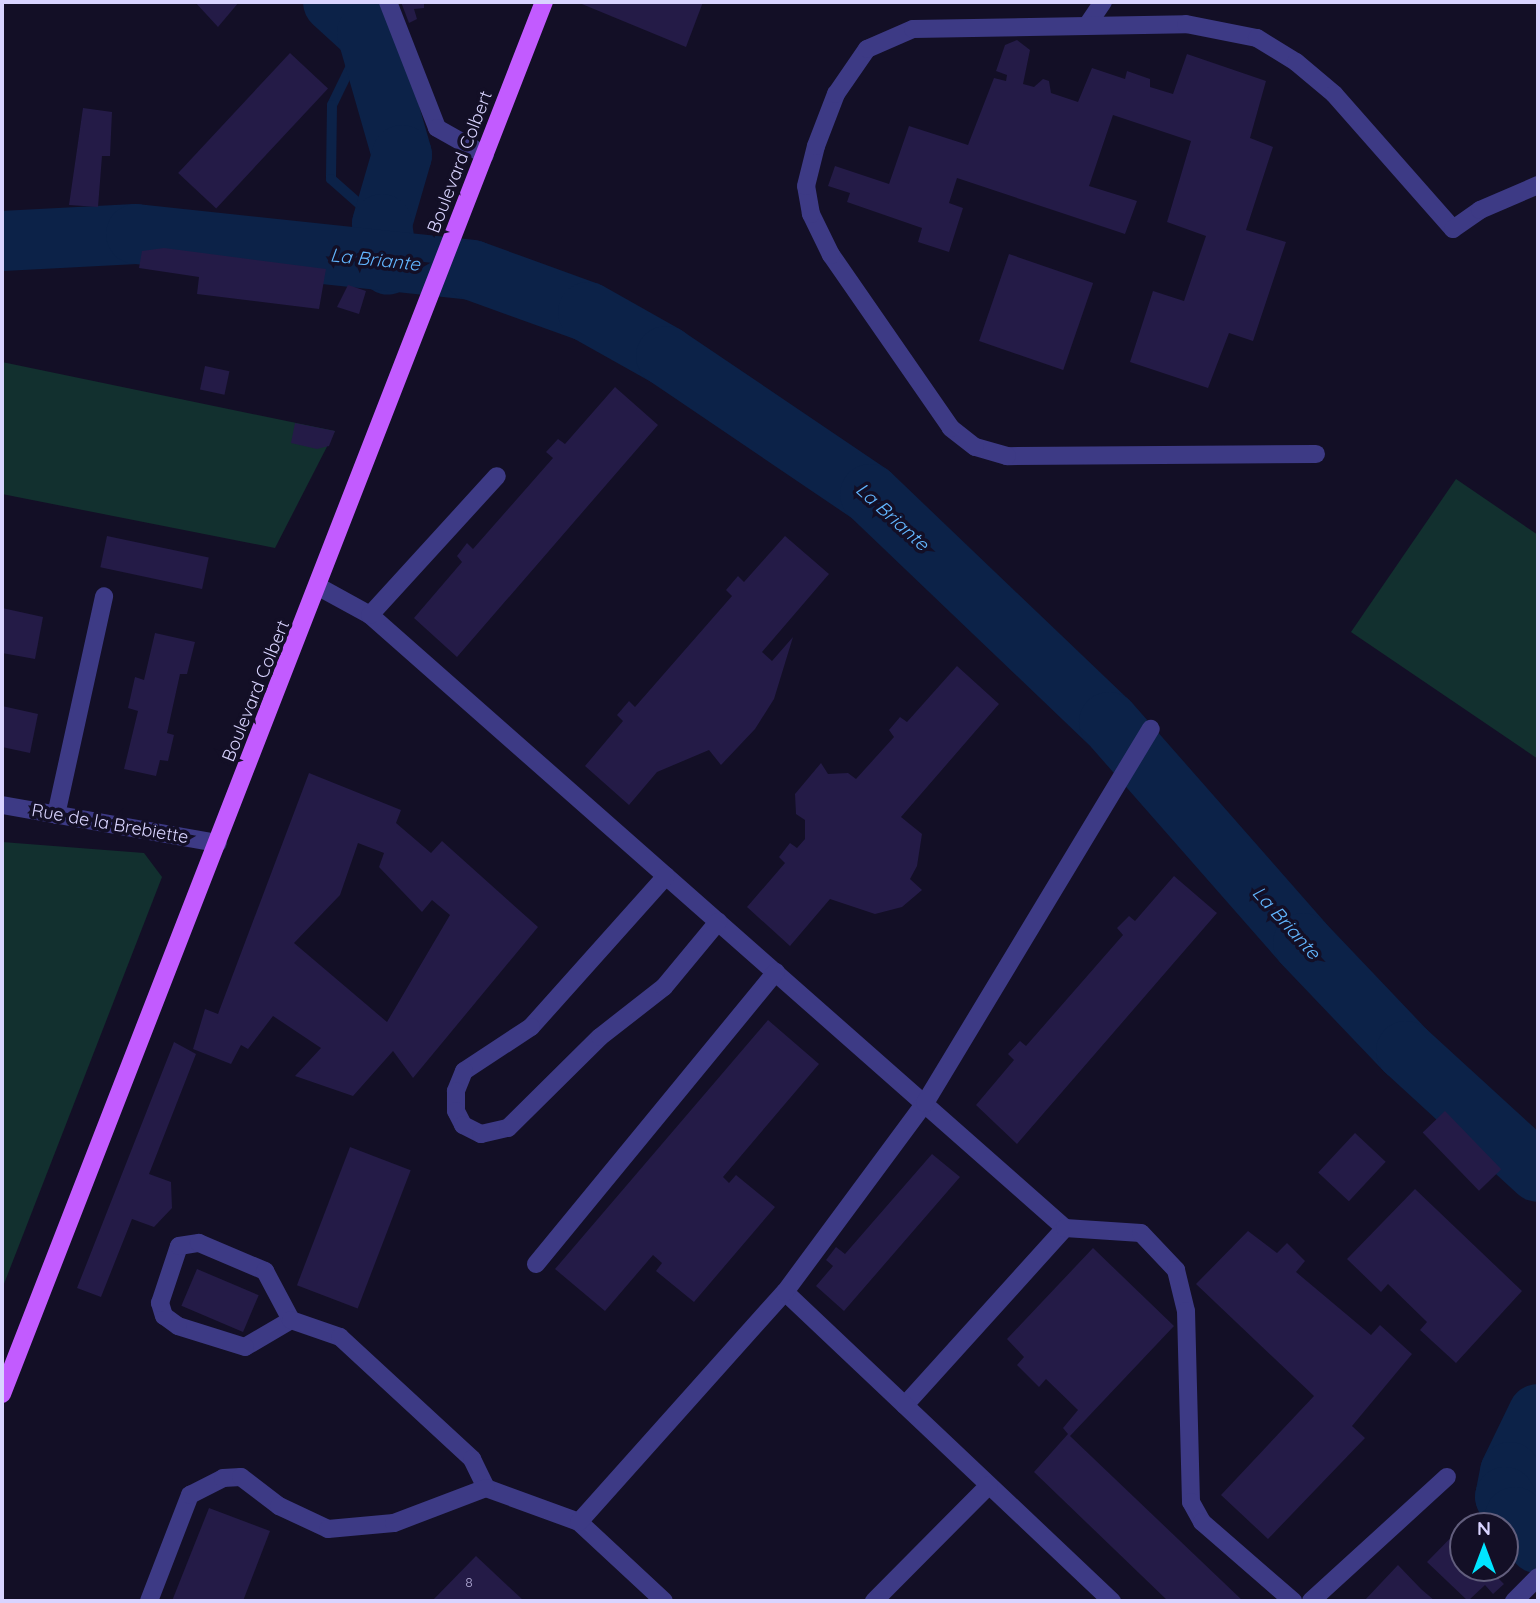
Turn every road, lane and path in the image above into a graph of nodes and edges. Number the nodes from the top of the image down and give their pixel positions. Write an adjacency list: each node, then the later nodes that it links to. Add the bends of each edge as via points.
1 (388, 2): 5 (street, via 437,128)
2 (544, 2): 5 (main road, Boulevard Colbert)
3 (1103, 2): 4 (street)
4 (1088, 24): 6 (street, via 1186,24 1257,38 1296,62 1334,94 1452,229 1480,210); 7 (street, via 913,29 867,49 836,94 806,186 811,215 831,255 951,428 975,447 1007,456 1043,458)
5 (485, 155): 9 (main road, Boulevard Colbert)
6 (1538, 185)
7 (1316, 454)
8 (497, 476): 11 (street)
9 (319, 587): 11 (street); 15 (main road, Boulevard Colbert)
10 (104, 596): 14 (street)
11 (370, 615): 16 (street)
12 (1151, 729): 19 (street)
13 (2, 805): 14 (street, Rue de la Brebiette)
14 (56, 815): 15 (street, Rue de la Brebiette)
15 (218, 843): 24 (main road, Boulevard Colbert)
16 (666, 876): 17 (street); 17 (street, via 531,1027 464,1071 456,1091 456,1111 464,1125 481,1134 508,1128 600,1037 664,987)
17 (718, 922): 18 (street)
18 (776, 972): 19 (street); 21 (street)
19 (925, 1103): 20 (street); 22 (street)
20 (1065, 1228): 25 (street); 35 (street, via 1141,1233 1176,1269 1186,1311 1192,1502 1202,1522)
21 (536, 1264)
22 (785, 1292): 25 (street); 29 (street)
23 (290, 1320): 23 (street, via 245,1348 178,1326 164,1316 160,1303 179,1246 199,1243 265,1271); 28 (street, via 340,1337 472,1459)
24 (2, 1394)
25 (905, 1405): 27 (street)
26 (1447, 1476): 36 (street)
27 (989, 1485): 33 (street); 34 (street)
28 (486, 1488): 29 (street); 31 (street, via 394,1523 328,1529 279,1506 241,1477 223,1478 190,1495)
29 (579, 1522): 32 (street)
30 (1538, 1577): 37 (street)
31 (149, 1601)
32 (664, 1601)
33 (874, 1601)
34 (1112, 1601)
35 (1293, 1601)
36 (1311, 1601)
37 (1514, 1601)

